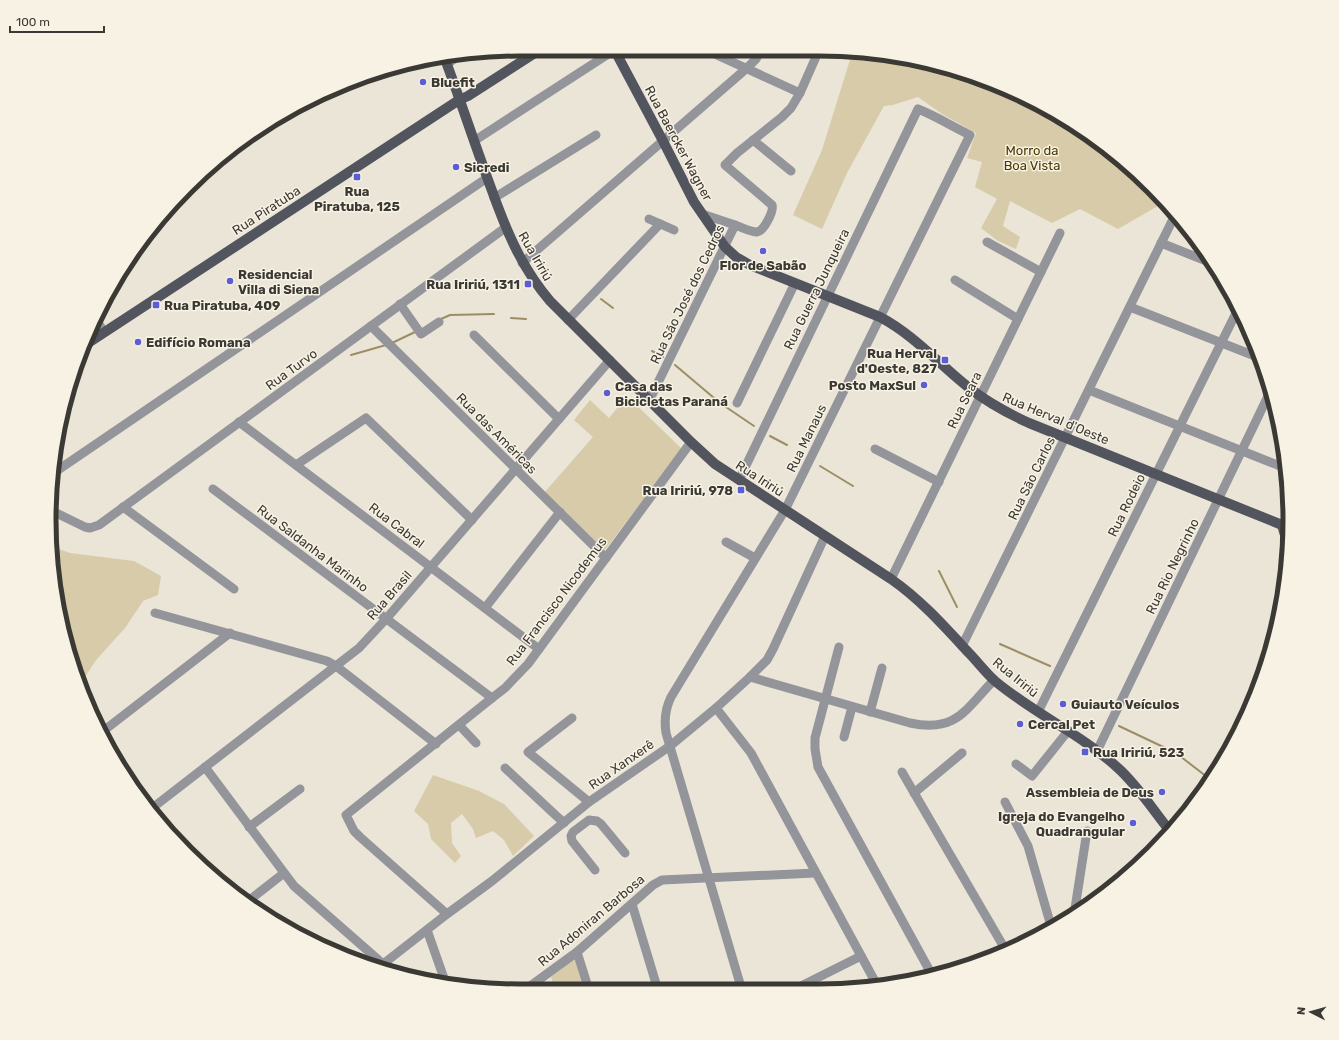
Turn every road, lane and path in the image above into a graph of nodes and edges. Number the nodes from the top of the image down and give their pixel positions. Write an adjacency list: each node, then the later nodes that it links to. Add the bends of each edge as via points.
1 (530, 56): 10 (main road, Rua Piratuba)
2 (605, 56): 15 (street)
3 (617, 56): 14 (main road, Rua Baercker Wagner)
4 (719, 56): 8 (street)
5 (758, 56): 8 (street)
6 (816, 56): 9 (street, Rua São José dos Cedros)
7 (446, 62): 10 (main road, Rua Iririú)
8 (746, 68): 9 (street); 14 (street)
9 (800, 93): 13 (street, Rua São José dos Cedros, via 787,114)
10 (459, 100): 15 (main road, Rua Iririú); 45 (main road, Rua Piratuba)
11 (918, 109): 35 (street, Rua Guerra Junqueira); 39 (street, Rua Manaus, via 970,135)
12 (596, 135): 18 (street)
13 (753, 140): 16 (street); 23 (street, Rua São José dos Cedros, via 725,166 773,208 759,232)
14 (663, 141): 19 (main road, Rua Baercker Wagner); 31 (street)
15 (474, 142): 17 (main road, Rua Iririú)
16 (791, 171)
17 (487, 178): 18 (main road, Rua Iririú); 65 (street)
18 (494, 198): 24 (main road, Rua Iririú)
19 (702, 214): 23 (street); 29 (main road, Rua Baercker Wagner)
20 (648, 219): 22 (street)
21 (1173, 220): 28 (street, Rua São Carlos)
22 (660, 224): 25 (street); 41 (street)
23 (736, 225): 29 (street, Rua São José dos Cedros)
24 (505, 228): 31 (main road, Rua Iririú); 36 (street, Rua Turvo)
25 (674, 230)
26 (1060, 232): 32 (street, Rua Seara)
27 (987, 242): 32 (street)
28 (1161, 243): 30 (street); 37 (street, Rua São Carlos)
29 (725, 247): 34 (main road, Rua Herval d'Oeste, via 743,262); 54 (street, Rua São José dos Cedros)
30 (1203, 260)
31 (522, 263): 41 (main road, Rua Iririú, via 542,292)
32 (1041, 272): 40 (street, Rua Seara)
33 (955, 280): 40 (street)
34 (795, 283): 35 (main road, Rua Herval d'Oeste); 55 (street)
35 (828, 296): 39 (main road, Rua Herval d'Oeste); 68 (street, Rua Guerra Junqueira)
36 (400, 304): 42 (street, via 421,334); 44 (street, Rua Turvo)
37 (1130, 307): 48 (street); 51 (street, Rua São Carlos)
38 (1235, 315): 48 (street, Rua Rodeio)
39 (880, 317): 52 (main road, Rua Herval d'Oeste, via 908,335); 73 (street, Rua Manaus)
40 (1018, 318): 52 (street, Rua Seara)
41 (568, 320): 50 (main road, Rua Iririú)
42 (439, 322)
43 (99, 325): 45 (street)
44 (370, 326): 57 (street, Rua Turvo); 66 (street, Rua das Américas)
45 (104, 332): 47 (main road, Rua Piratuba)
46 (474, 335): 56 (street)
47 (92, 340)
48 (1221, 343): 49 (street); 58 (street, Rua Rodeio)
49 (1253, 355)
50 (610, 360): 54 (main road, Rua Iririú); 56 (street, Rua Brasil)
51 (1089, 390): 58 (street); 59 (street, Rua São Carlos)
52 (980, 397): 59 (main road, Rua Herval d'Oeste, via 1010,415); 69 (street, Rua Seara)
53 (1267, 399): 62 (street, Rua Rio Negrinho)
54 (649, 401): 60 (main road, Rua Iririú)
55 (737, 403)
56 (559, 419): 66 (street, Rua Brasil)
57 (239, 422): 63 (street, Rua Cabral); 72 (street, Rua Turvo)
58 (1180, 426): 62 (street); 67 (street, Rua Rodeio)
59 (1065, 438): 67 (main road, Rua Herval d'Oeste); 89 (street, Rua São Carlos)
60 (691, 442): 68 (main road, Rua Iririú); 80 (street, Rua Francisco Nicodemus)
61 (875, 450): 69 (street)
62 (1242, 450): 64 (street); 71 (street, Rua Rio Negrinho)
63 (296, 465): 76 (street, via 366,418); 82 (street, Rua Cabral)
64 (1280, 466)
65 (59, 469)
66 (516, 469): 74 (street, Rua das Américas); 76 (street, Rua Brasil)
67 (1156, 474): 71 (main road, Rua Herval d'Oeste); 101 (street, Rua Rodeio)
68 (739, 480): 73 (main road, Rua Iririú)
69 (939, 482): 83 (street, Rua Seara)
70 (213, 490): 87 (street, Rua Saldanha Marinho)
71 (1218, 499): 77 (main road, Rua Herval d'Oeste); 110 (street, Rua Rio Negrinho)
72 (123, 507): 75 (street, Rua Turvo, via 99,525 90,528 80,526); 84 (street)
73 (785, 510): 78 (main road, Rua Iririú); 81 (street, Rua Manaus)
74 (560, 512): 80 (street, Rua das Américas); 85 (street)
75 (56, 513)
76 (472, 520): 82 (street, Rua Brasil)
77 (1283, 525)
78 (825, 536): 83 (main road, Rua Iririú); 94 (street, Rua Xanxerê, via 774,649)
79 (726, 542): 81 (street)
80 (606, 558): 91 (street, Rua Francisco Nicodemus)
81 (755, 558): 109 (street, Rua Manaus, via 668,704 665,725)
82 (431, 567): 85 (street, Rua Cabral); 87 (street, Rua Brasil)
83 (891, 579): 89 (main road, Rua Iririú, via 926,608)
84 (234, 589)
85 (485, 608): 91 (street, Rua Cabral)
86 (155, 613): 88 (street)
87 (386, 619): 92 (street, Rua Brasil, via 359,648); 96 (street, Rua Saldanha Marinho)
88 (230, 633): 92 (street, via 320,658); 104 (street)
89 (962, 646): 95 (main road, Rua Iririú)
90 (838, 647): 97 (street)
91 (539, 649): 96 (street, Rua Francisco Nicodemus, via 519,673)
92 (336, 666): 108 (street); 113 (street, Rua Brasil)
93 (882, 668): 100 (street)
94 (750, 678): 97 (street); 99 (street, Rua Xanxerê)
95 (994, 680): 100 (street, via 960,715 942,725 918,725); 101 (main road, Rua Iririú)
96 (492, 698): 103 (street, Rua Francisco Nicodemus)
97 (824, 699): 98 (street); 143 (street, via 815,738 818,767)
98 (852, 707): 100 (street); 106 (street)
99 (716, 708): 109 (street, Rua Xanxerê); 129 (street, via 751,753)
100 (870, 712)
101 (1038, 712): 105 (main road, Rua Iririú)
102 (572, 718): 118 (street, via 528,752)
103 (459, 725): 107 (street); 108 (street, Rua Francisco Nicodemus)
104 (106, 729)
105 (1068, 731): 110 (main road, Rua Iririú); 112 (street, via 1032,776)
106 (844, 737)
107 (476, 743)
108 (436, 744): 135 (street, Rua Francisco Nicodemus, via 346,815 360,837)
109 (670, 746): 118 (street, Rua Xanxerê); 131 (street, Rua Manaus)
110 (1097, 751): 125 (main road, Rua Iririú, via 1127,777)
111 (962, 753): 117 (street)
112 (1016, 764)
113 (205, 767): 120 (street, Rua Brasil); 124 (street)
114 (505, 768): 122 (street)
115 (902, 772): 117 (street)
116 (300, 789): 124 (street)
117 (914, 793): 138 (street)
118 (590, 802): 121 (street, Rua Xanxerê)
119 (1004, 802): 136 (street, via 1028,846)
120 (155, 806)
121 (577, 813): 122 (street, Rua Xanxerê); 123 (street)
122 (564, 823): 135 (street, Rua Xanxerê)
123 (585, 823): 127 (street, via 592,820 601,824); 128 (street, via 572,832 572,841)
124 (249, 826): 130 (street)
125 (1167, 827)
126 (1086, 831): 134 (street)
127 (625, 854)
128 (595, 870)
129 (815, 873): 131 (street, Rua Adoniran Barbosa); 140 (street)
130 (284, 874): 132 (street); 141 (street, via 302,894)
131 (710, 878): 133 (street, Rua Adoniran Barbosa, via 662,880); 149 (street, Rua Manaus)
132 (252, 898)
133 (632, 904): 139 (street, Rua Adoniran Barbosa); 148 (street)
134 (1075, 907)
135 (446, 914): 137 (street, Rua Xanxerê)
136 (1050, 923)
137 (427, 930): 142 (street, Rua Xanxerê); 144 (street)
138 (1003, 946)
139 (577, 952): 146 (street, Rua Adoniran Barbosa); 147 (street)
140 (861, 956): 145 (street); 150 (street)
141 (375, 960)
142 (385, 963)
143 (929, 970)
144 (444, 977)
145 (874, 981)
146 (533, 984)
147 (587, 984)
148 (656, 984)
149 (740, 984)
150 (805, 984)

